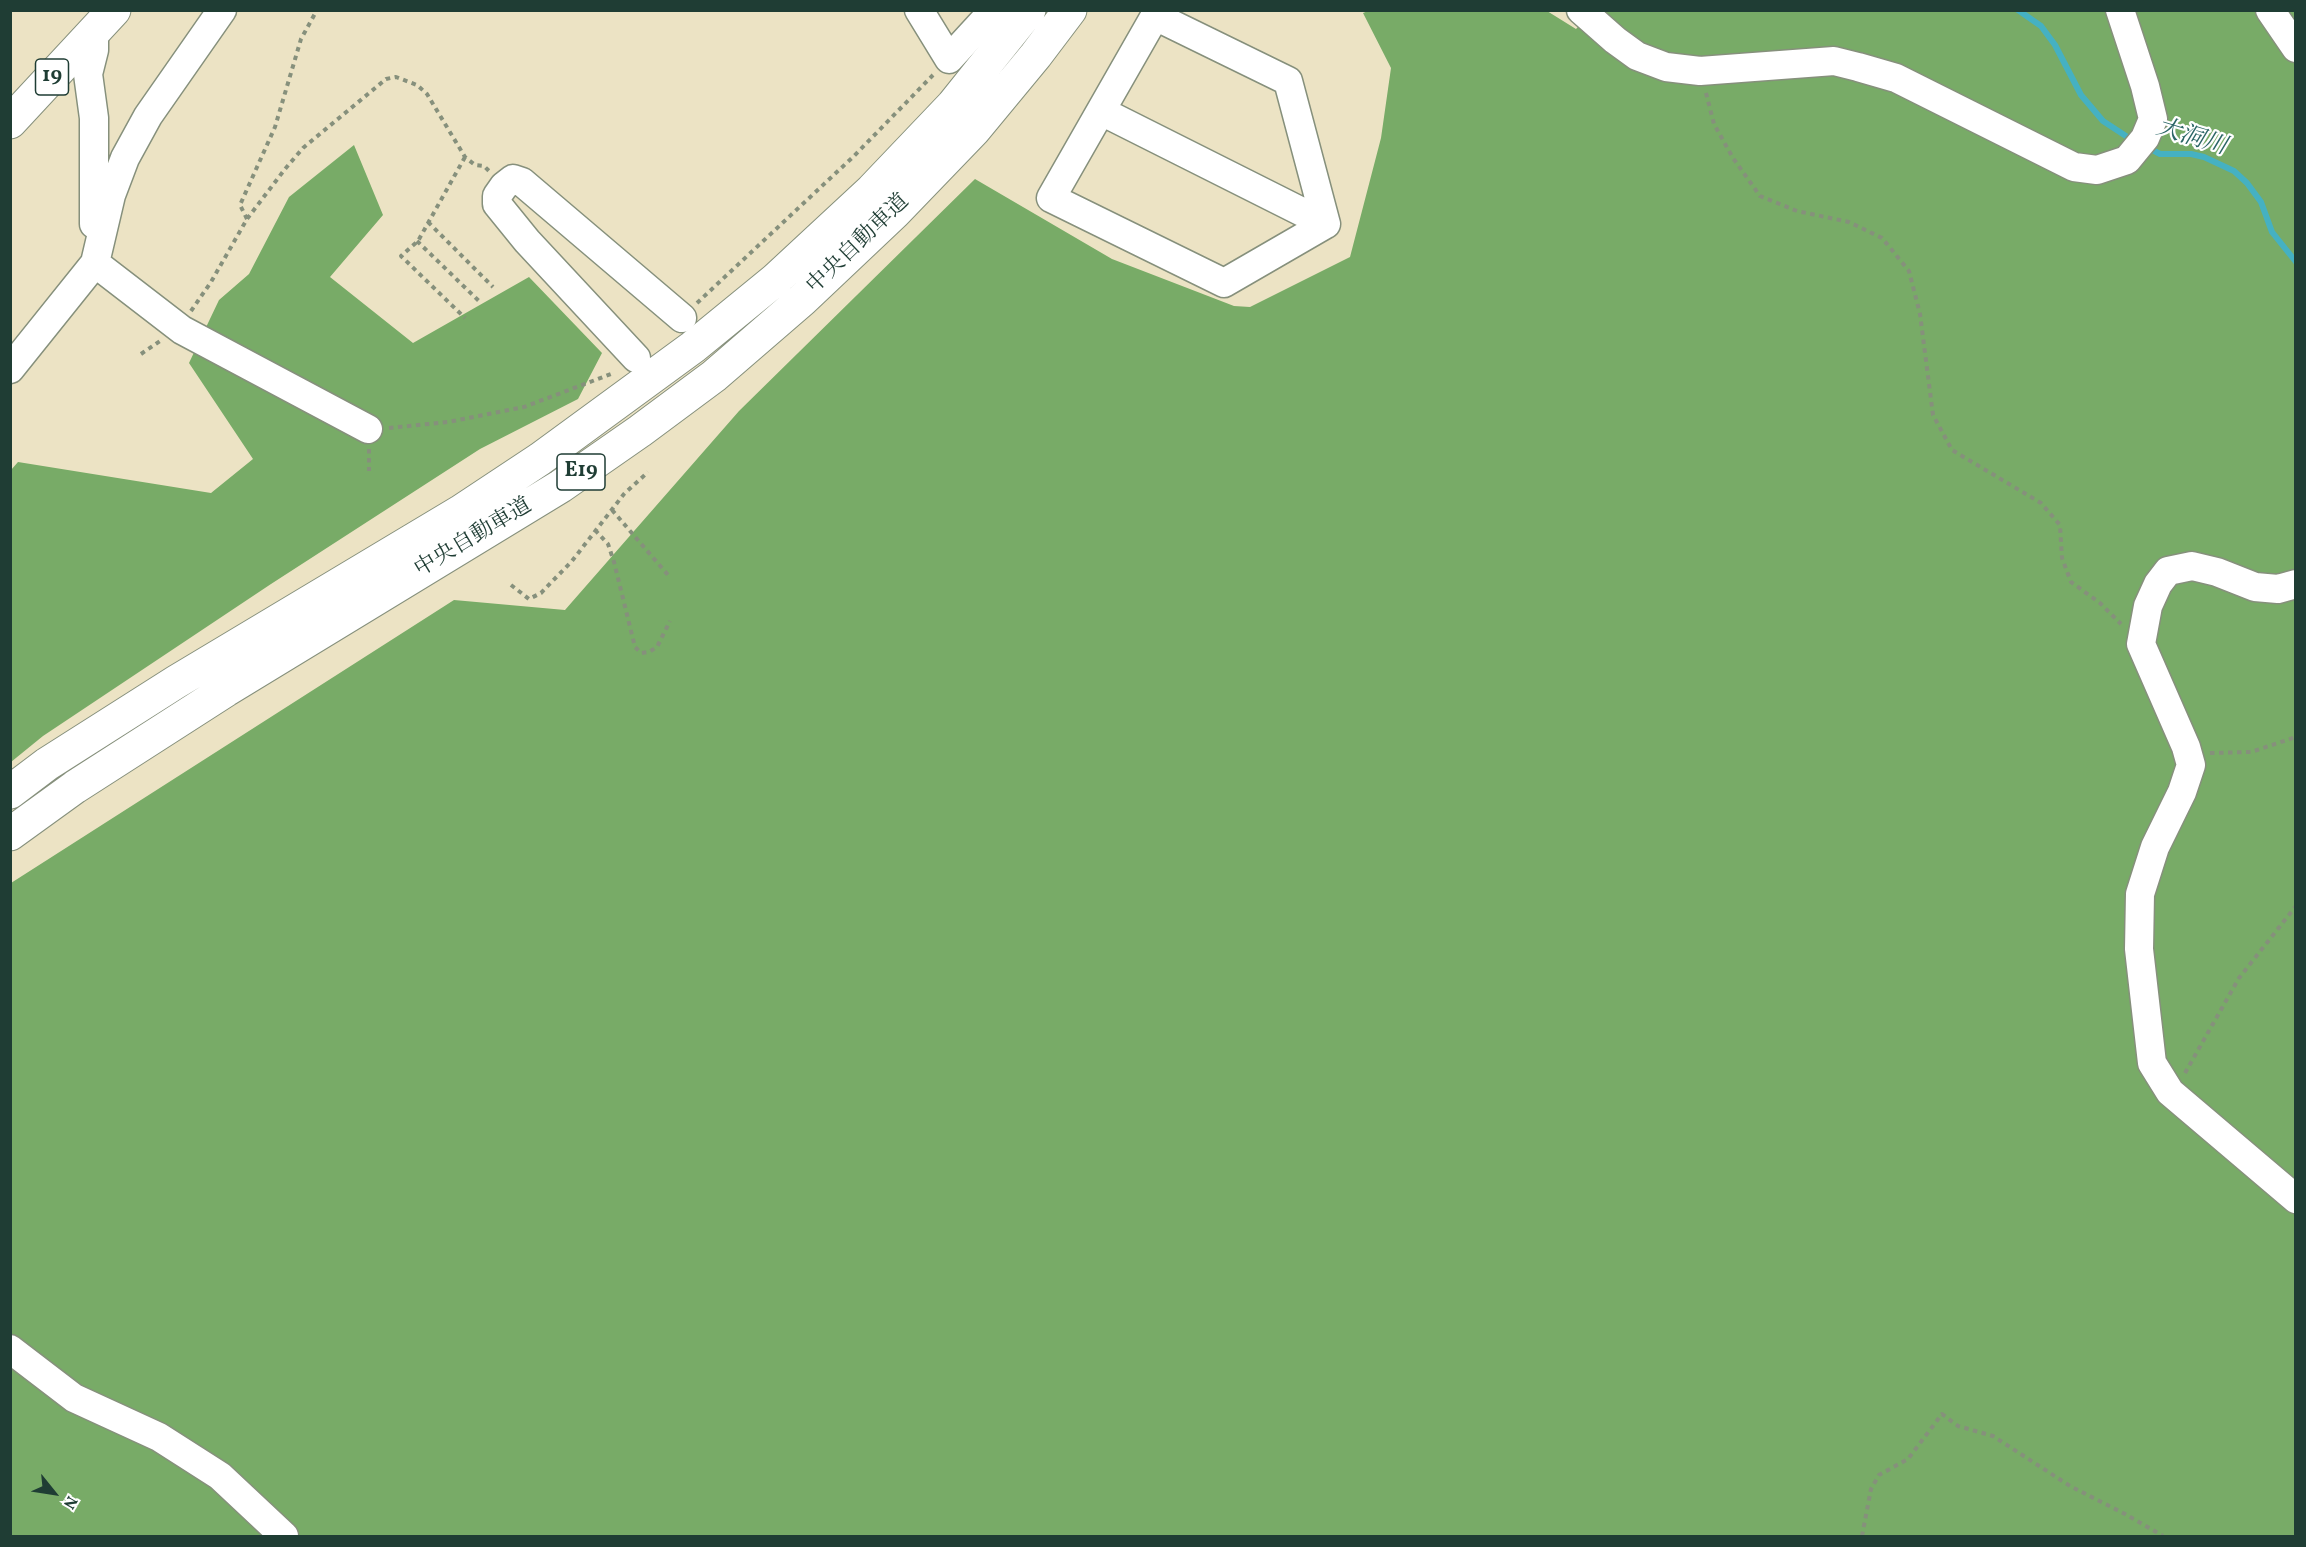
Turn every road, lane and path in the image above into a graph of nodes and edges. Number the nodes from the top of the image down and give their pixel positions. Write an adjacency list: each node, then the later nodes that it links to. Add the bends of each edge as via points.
1 (222, 10): 23 (street, via 148,116 124,158)
2 (317, 10): 19 (path, via 301,39 275,127 240,206)
3 (920, 10): 4 (street, via 949,59)
4 (994, 10)
5 (1029, 10): 43 (highway, 中央自動車道 / E19, via 953,105 872,190 775,280 693,347 460,512 176,682)
6 (1070, 10): 44 (highway, 中央自動車道 / E19, via 974,130 894,213 714,376 561,486 216,696)
7 (1581, 10): 13 (street, via 1637,56 1666,67)
8 (2120, 10): 13 (street, via 2153,119 2145,138 2127,160 2097,171 2074,167 1896,78 1858,67 1834,61)
9 (2270, 10): 12 (street)
10 (1156, 13): 15 (street); 21 (street, via 1288,81)
11 (97, 18): 14 (highway, 19); 16 (highway, 19); 23 (street, via 88,74 94,118)
12 (2295, 48)
13 (1700, 71): 40 (path, via 1714,124 1760,196 1797,212 1849,222 1882,238 1909,272 1920,314 1934,415 1952,450 2041,502 2060,525 2062,558 2071,582 2100,603)
14 (10, 88)
15 (1101, 111): 21 (street); 21 (street, via 1051,198 1224,283)
16 (10, 122)
17 (465, 157): 18 (path, via 484,166); 19 (path, via 427,94 408,80 386,79 303,148); 20 (path)
18 (504, 186): 27 (street, via 513,179 522,182); 30 (street, via 497,204)
19 (247, 219): 28 (path)
20 (429, 222): 22 (path); 24 (path)
21 (1326, 224)
22 (417, 241): 25 (path); 26 (path, via 401,256)
23 (94, 263): 28 (street); 31 (street)
24 (493, 287)
25 (480, 302)
26 (465, 318)
27 (681, 318)
28 (179, 328): 29 (path); 32 (street)
29 (141, 354)
30 (636, 358)
31 (10, 369)
32 (368, 429)
33 (648, 472): 34 (path)
34 (612, 510): 35 (path); 36 (path)
35 (595, 530): 38 (path, via 541,593 529,599); 39 (path, via 608,544 635,647 649,652 657,646)
36 (668, 575)
37 (2295, 584): 40 (street, via 2278,589 2255,588 2192,566 2168,571 2148,606)
38 (511, 585)
39 (670, 621)
40 (2140, 644): 42 (street)
41 (2295, 737): 42 (path, via 2251,753)
42 (2188, 753): 46 (street, via 2191,765 2185,783 2155,847 2140,894 2139,949 2152,1063)
43 (10, 792)
44 (10, 834)
45 (2295, 906): 46 (path, via 2239,978)
46 (2173, 1094): 47 (street)
47 (2295, 1199)
48 (10, 1349): 49 (street, via 74,1398 159,1437 220,1476)
49 (284, 1536)
50 (1862, 1536): 51 (path, via 1871,1489 1879,1475 1908,1459 1941,1414 1958,1426 1993,1436 2070,1486)
51 (2163, 1536)

